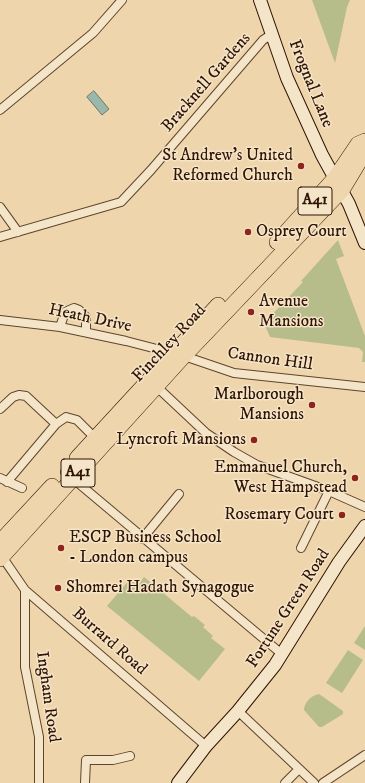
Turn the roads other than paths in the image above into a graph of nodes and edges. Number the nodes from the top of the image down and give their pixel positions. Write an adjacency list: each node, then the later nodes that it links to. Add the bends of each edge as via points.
1 (122, 0): 4 (street, via 93,33)
2 (260, 0): 3 (main road, Frognal Lane)
3 (272, 34): 7 (main road, Frognal Lane, via 287,78); 9 (street, Bracknell Gardens, via 121,202)
4 (0, 110)
5 (365, 141): 7 (highway, Finchley Road / A41, via 358,144)
6 (365, 152): 7 (highway, Finchley Road / A41)
7 (338, 184): 11 (main road, Frognal Lane); 15 (highway, Finchley Road / A41)
8 (0, 207): 9 (street)
9 (18, 232): 10 (street, Bracknell Gardens)
10 (0, 237)
11 (365, 243)
12 (0, 320): 13 (street, Heath Drive)
13 (60, 327): 14 (street, Heath Drive); 14 (street, via 65,312 74,308 86,317)
14 (86, 332): 15 (street, Heath Drive)
15 (178, 355): 16 (highway, Finchley Road / A41); 17 (street, Cannon Hill, via 234,373); 20 (highway, Finchley Road / A41)
16 (157, 387): 20 (highway, Finchley Road / A41); 24 (street, via 206,433 234,452 257,465)
17 (365, 387)
18 (0, 409): 19 (street, via 12,397 26,396)
19 (56, 424): 20 (street, via 66,417 77,420); 22 (street)
20 (99, 442): 21 (highway, Finchley Road / A41)
21 (68, 475): 28 (street); 29 (highway, Finchley Road / A41); 31 (highway, Finchley Road / A41)
22 (4, 480): 23 (street)
23 (22, 488)
24 (329, 491): 26 (street); 30 (street)
25 (179, 494): 28 (street)
26 (365, 507)
27 (365, 526): 33 (main road, Fortune Green Road, via 339,562)
28 (142, 539): 33 (street)
29 (0, 542)
30 (301, 548)
31 (1, 557): 32 (street, Burrard Road)
32 (25, 590): 35 (street, Burrard Road); 39 (street, Ingham Road, via 25,667 39,737)
33 (283, 655): 34 (main road, Fortune Green Road)
34 (238, 711): 35 (main road, Fortune Green Road); 38 (street)
35 (206, 746): 41 (main road, Fortune Green Road)
36 (365, 755): 44 (street)
37 (130, 756): 40 (street, via 113,760 86,760)
38 (300, 769): 42 (street); 43 (street)
39 (39, 783)
40 (85, 783)
41 (178, 783)
42 (285, 783)
43 (314, 783)
44 (323, 783)

